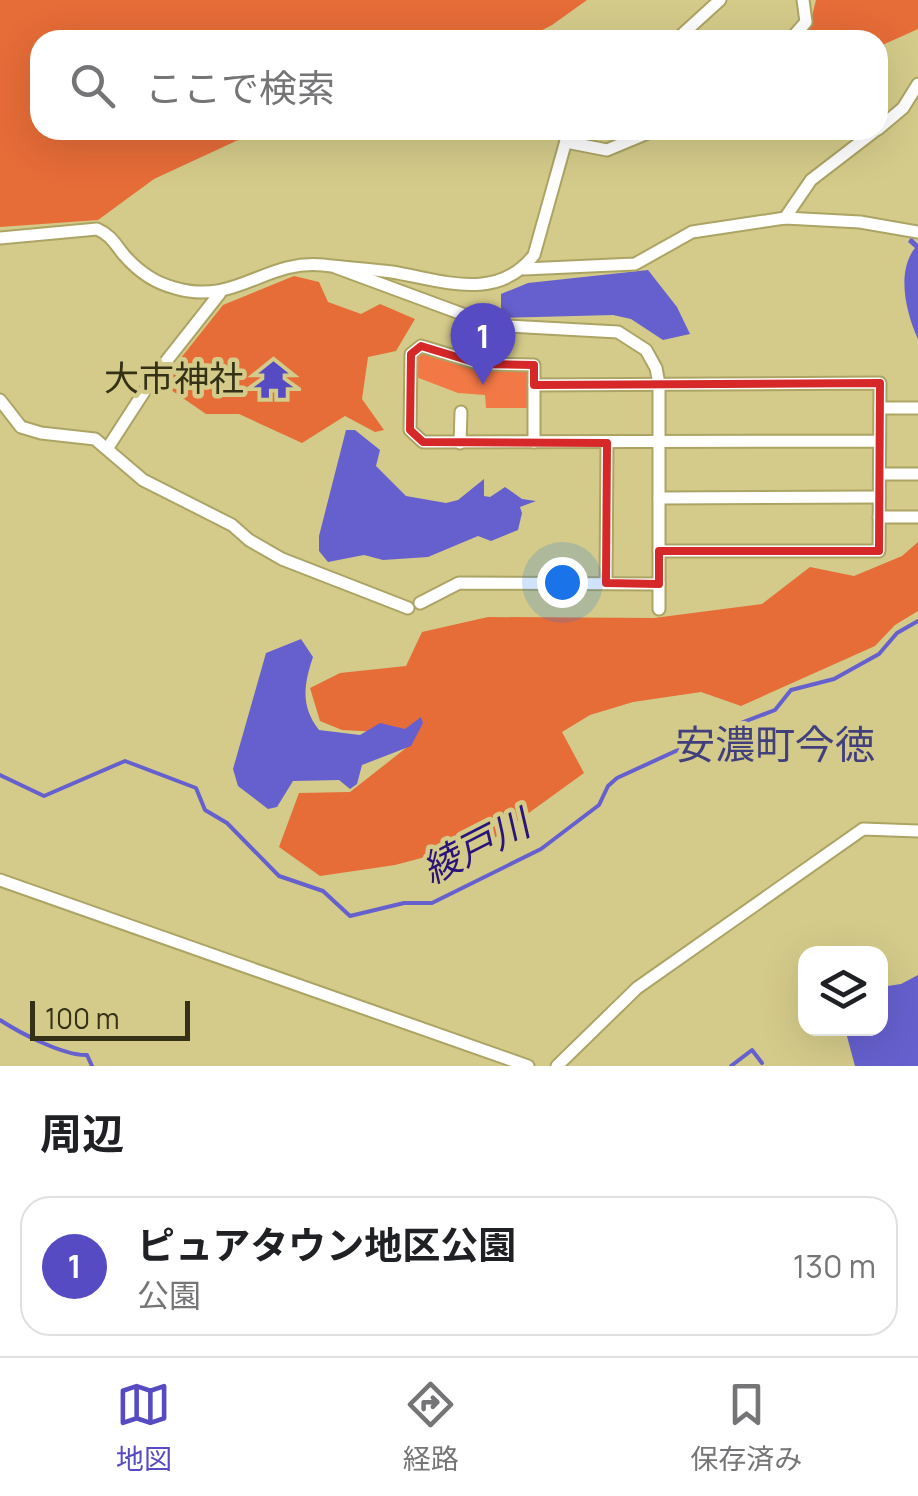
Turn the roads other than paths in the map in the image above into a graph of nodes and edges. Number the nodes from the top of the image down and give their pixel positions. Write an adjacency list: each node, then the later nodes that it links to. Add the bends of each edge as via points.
1 (720, 0): 3 (street)
2 (804, 0): 4 (street, via 806,22)
3 (687, 30)
4 (799, 30)
5 (918, 84): 6 (street)
6 (888, 120)
7 (567, 140): 15 (street, via 538,245)
8 (579, 140): 9 (street, via 607,150)
9 (630, 140)
10 (863, 140): 11 (street, via 811,180)
11 (785, 218): 12 (street); 15 (street, via 692,232 636,264)
12 (918, 232)
13 (0, 238): 16 (street, via 98,228 160,283)
14 (335, 268): 15 (street, via 457,286 485,284); 16 (street, via 285,268); 17 (street, via 492,326 618,332 646,350)
15 (524, 268)
16 (220, 293): 28 (street)
17 (659, 384): 18 (street); 20 (street, via 880,383); 26 (street)
18 (534, 385): 24 (street, via 534,366 480,364 421,346 411,354 410,430 423,442); 25 (street)
19 (1, 405): 28 (street, via 29,430 84,436)
20 (880, 408): 21 (street); 23 (street)
21 (918, 408)
22 (461, 412): 24 (street)
23 (880, 441): 26 (street); 29 (street)
24 (460, 442): 25 (street)
25 (534, 442): 27 (street)
26 (659, 442): 27 (street); 31 (street)
27 (607, 443): 36 (street)
28 (107, 448): 36 (street, via 143,480 282,559 414,605 459,583)
29 (880, 474): 30 (street); 32 (street)
30 (918, 474)
31 (659, 498): 32 (street); 35 (street)
32 (880, 498): 33 (street)
33 (880, 517): 34 (street); 35 (street, via 879,551)
34 (918, 517)
35 (660, 552): 37 (street)
36 (606, 583): 37 (street)
37 (659, 584): 38 (street)
38 (659, 610)
39 (918, 831): 42 (street, via 864,829 637,988)
40 (0, 880): 41 (street)
41 (528, 1066)
42 (557, 1066)

